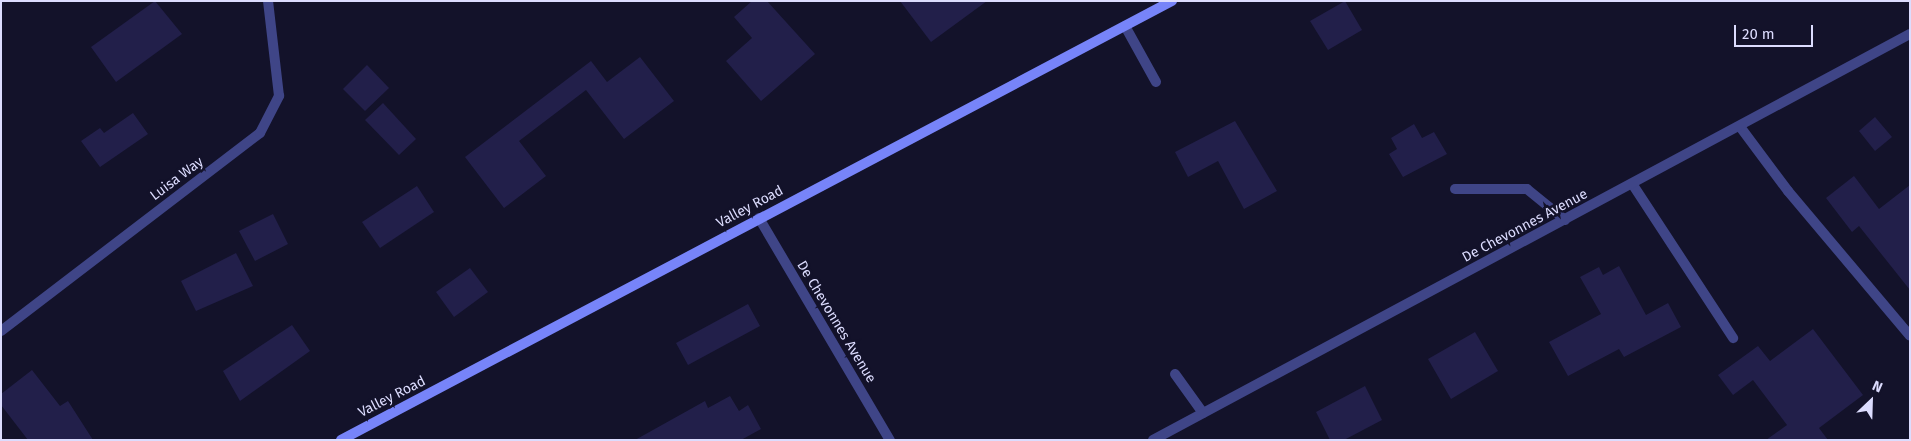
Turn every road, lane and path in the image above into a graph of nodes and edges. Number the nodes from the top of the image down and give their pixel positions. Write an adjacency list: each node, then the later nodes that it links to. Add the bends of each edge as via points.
1 (268, 1): 11 (street, Luisa Way, via 279,96 260,133)
2 (1172, 1): 3 (street, Valley Road)
3 (1125, 26): 5 (street); 9 (street, Valley Road)
4 (1910, 34): 6 (street, De Chevonnes Avenue)
5 (1156, 82)
6 (1741, 128): 7 (street, De Chevonnes Avenue); 12 (street, via 1794,198)
7 (1632, 185): 10 (street, De Chevonnes Avenue); 13 (street)
8 (1456, 189): 10 (street, via 1527,189)
9 (759, 218): 16 (street, Valley Road); 17 (street, De Chevonnes Avenue)
10 (1565, 220): 15 (street, De Chevonnes Avenue)
11 (1, 330)
12 (1910, 336)
13 (1733, 338)
14 (1175, 374): 15 (street)
15 (1203, 413): 18 (street, De Chevonnes Avenue)
16 (341, 440)
17 (890, 440)
18 (1153, 440)

